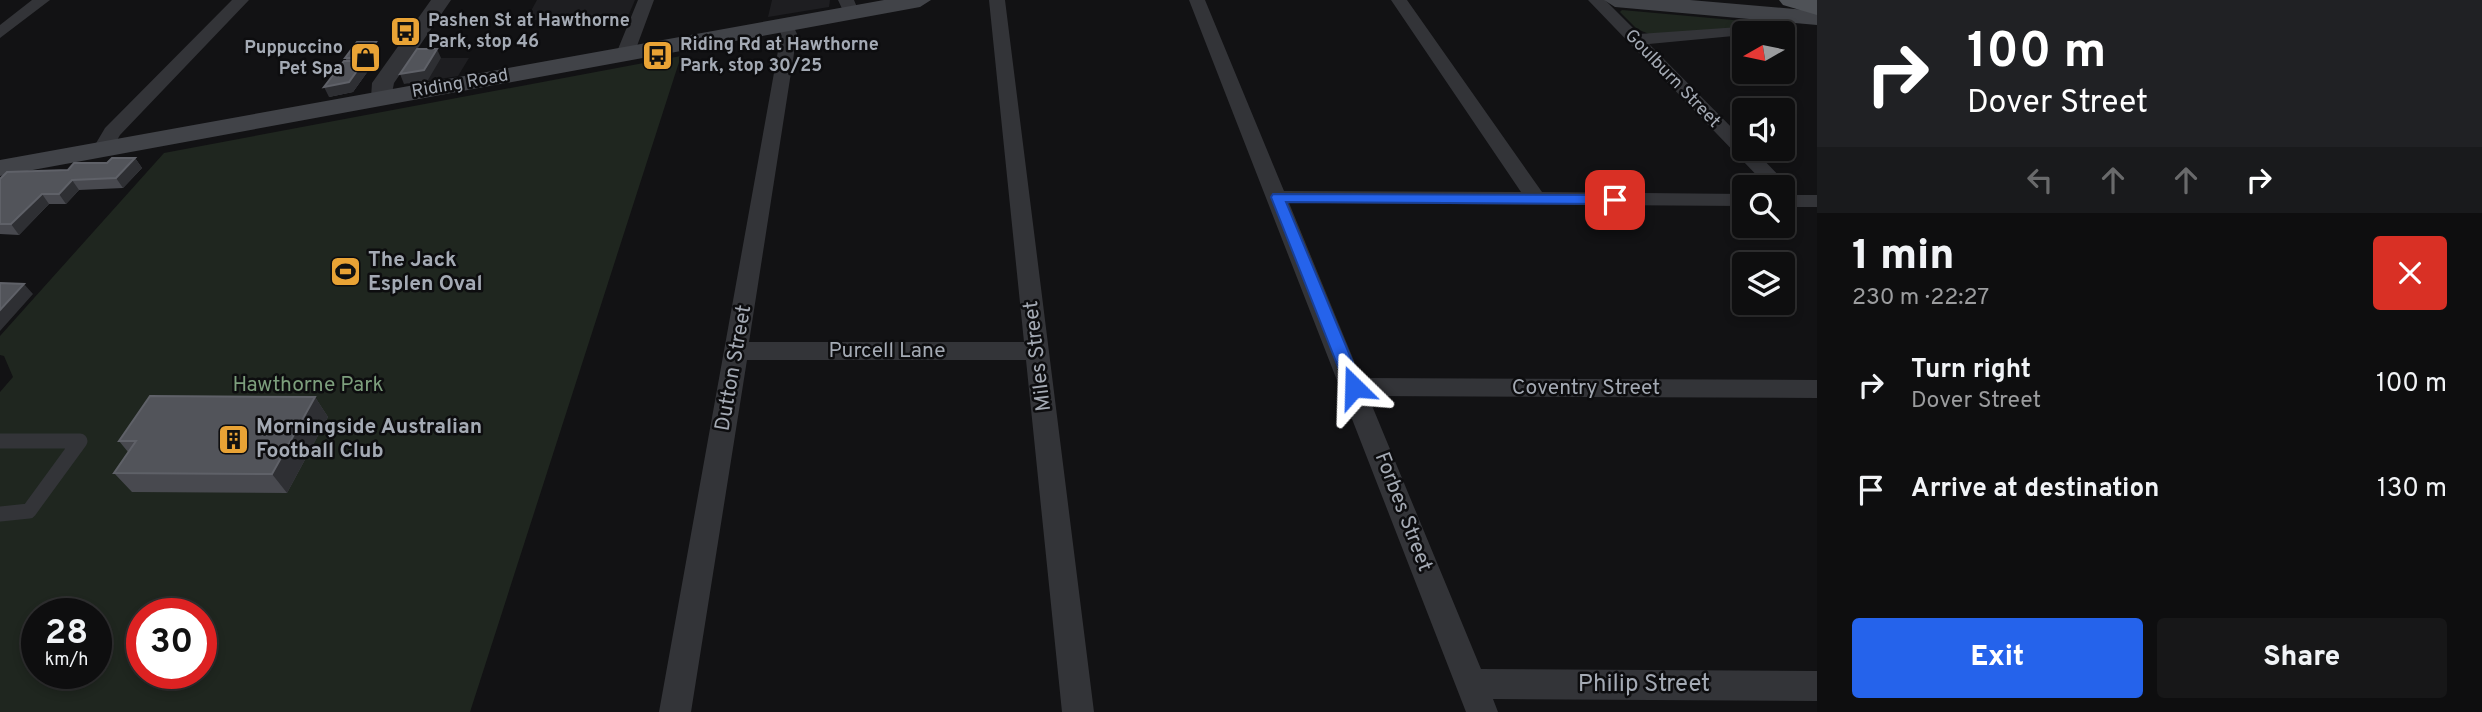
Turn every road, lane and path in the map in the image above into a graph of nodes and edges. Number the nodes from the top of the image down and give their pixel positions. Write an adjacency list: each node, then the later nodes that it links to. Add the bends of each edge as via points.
1 (42, 0): 19 (street)
2 (241, 0): 23 (street, via 111,132)
3 (441, 0): 22 (street, via 383,83)
4 (646, 0): 21 (street)
5 (920, 0): 13 (main road, Riding Road)
6 (997, 0): 32 (street, Miles Street)
7 (1198, 0): 26 (street, Forbes Street)
8 (1399, 0): 28 (street)
9 (1596, 0): 20 (street, Goulburn Street)
10 (1615, 0): 15 (main road)
11 (1793, 0): 14 (main road)
12 (1740, 4): 14 (main road); 15 (main road)
13 (848, 6): 17 (main road, Riding Road)
14 (1817, 7)
15 (1710, 8): 16 (main road)
16 (1817, 18)
17 (785, 25): 21 (main road, Riding Road); 31 (street, Dutton Street, via 789,34)
18 (1732, 32): 20 (street)
19 (0, 33)
20 (1635, 40): 25 (street, Goulburn Street)
21 (625, 54): 22 (main road, Riding Road)
22 (382, 98): 23 (main road, Riding Road)
23 (102, 150): 24 (main road, Riding Road)
24 (0, 168)
25 (1765, 175)
26 (1278, 197): 28 (street); 33 (street, Forbes Street)
27 (1795, 197): 30 (street)
28 (1536, 199): 29 (street)
29 (1732, 200)
30 (1817, 201)
31 (737, 351): 32 (street, Purcell Lane); 39 (street, Dutton Street)
32 (1037, 351): 40 (street, Miles Street)
33 (1354, 387): 34 (street, Coventry Street); 38 (street, Forbes Street)
34 (1817, 389)
35 (0, 440): 36 (lane, via 80,441 29,511)
36 (0, 514)
37 (1817, 686): 38 (street, Philip Street)
38 (1476, 698)
39 (675, 712)
40 (1078, 712)

